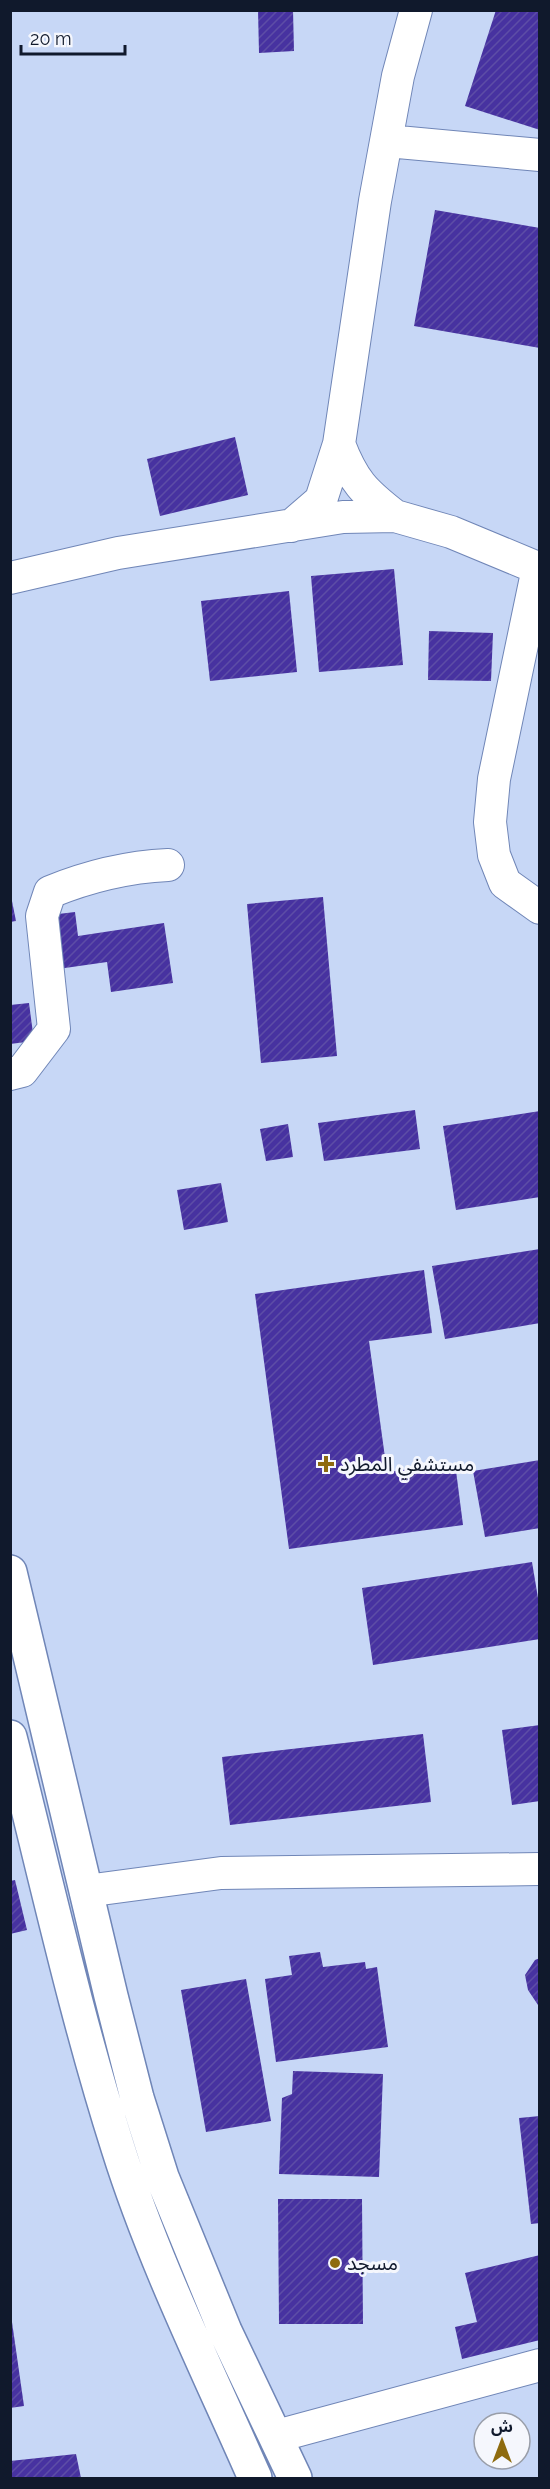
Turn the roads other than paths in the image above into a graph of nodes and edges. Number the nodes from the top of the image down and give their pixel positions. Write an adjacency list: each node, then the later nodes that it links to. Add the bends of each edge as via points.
1 (416, 10): 2 (street, via 398,76)
2 (387, 141): 3 (street); 4 (street)
3 (540, 155)
4 (339, 444): 5 (street, via 349,470 362,488); 6 (street, via 321,500)
5 (395, 516): 6 (street, via 343,517); 7 (street, via 451,532)
6 (291, 526): 8 (street, via 118,553)
7 (539, 569): 10 (street, via 494,779 490,822 494,855 505,883)
8 (10, 578)
9 (168, 865): 11 (street, via 136,867 83,879 50,892 42,916 54,1029 22,1071)
10 (540, 908)
11 (10, 1074)
12 (10, 1572): 15 (main road)
13 (10, 1737): 18 (main road, via 118,2149 154,2246)
14 (540, 1869): 15 (street, via 221,1873)
15 (86, 1891): 17 (main road, via 137,2098 162,2177 225,2331)
16 (540, 2365): 17 (street)
17 (277, 2436): 19 (main road)
18 (255, 2478)
19 (296, 2478)

